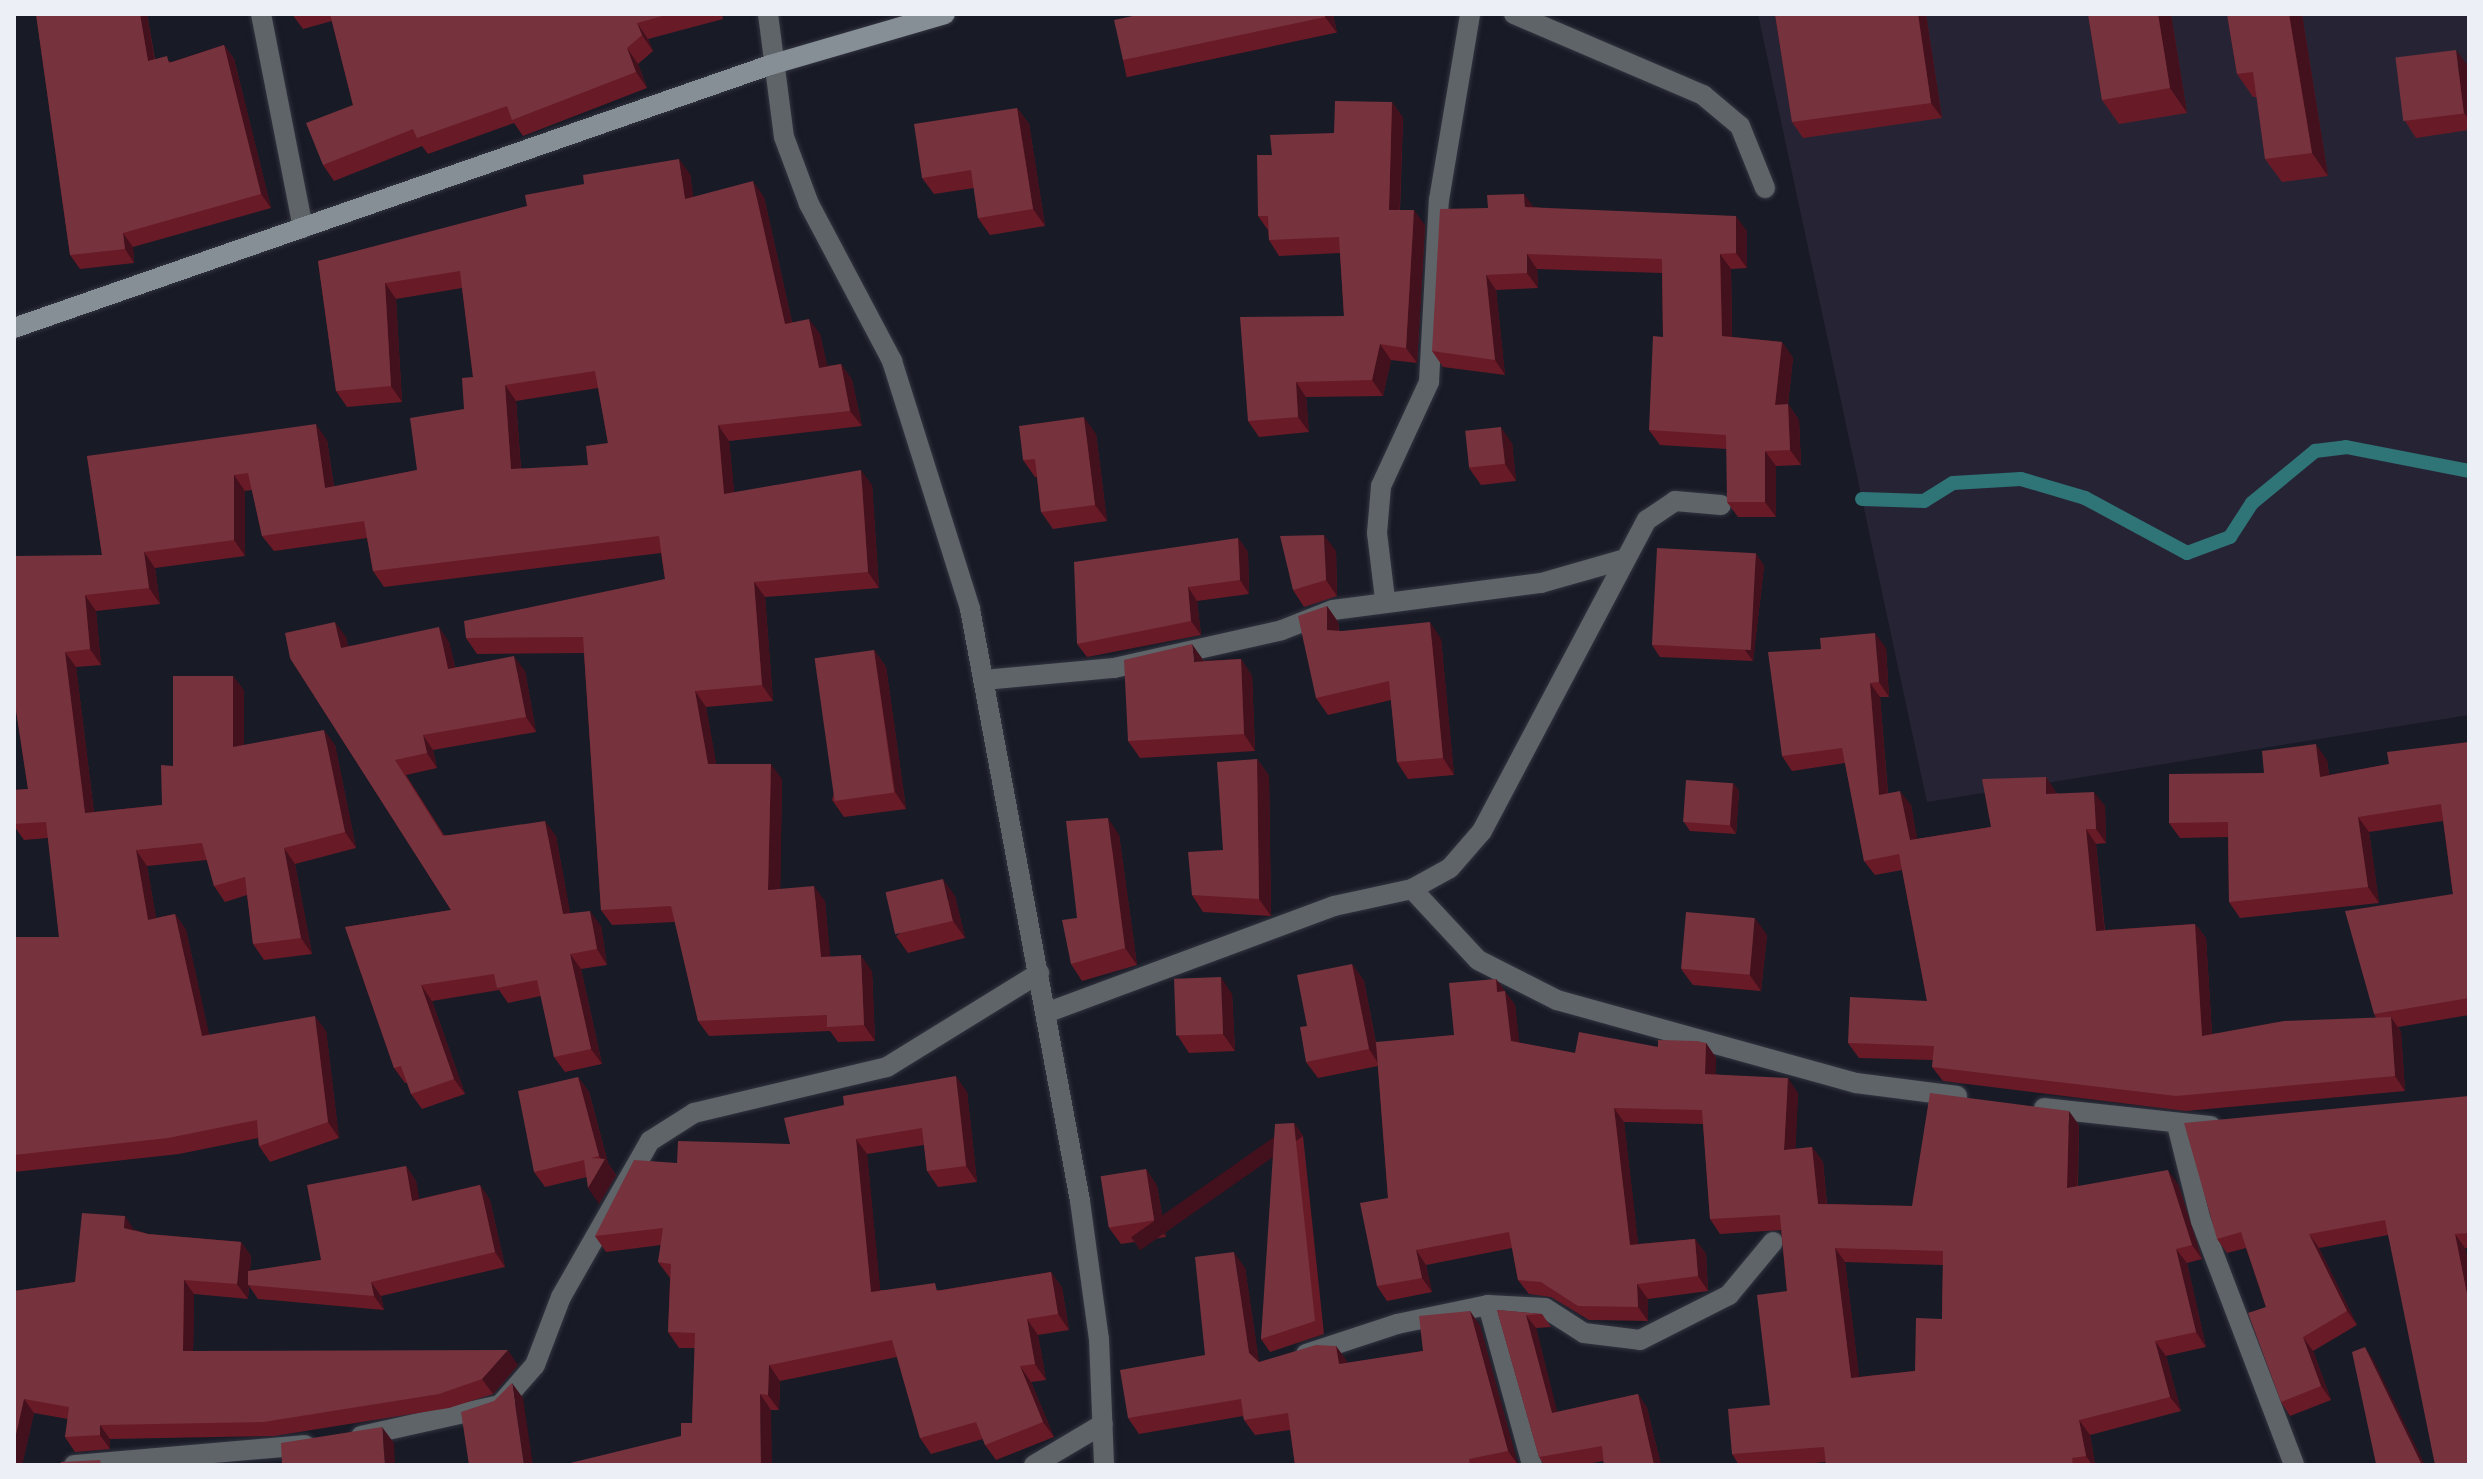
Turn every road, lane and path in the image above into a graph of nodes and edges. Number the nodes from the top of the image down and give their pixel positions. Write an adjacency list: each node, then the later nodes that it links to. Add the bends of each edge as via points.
1 (261, 14): 8 (street)
2 (768, 14): 6 (street)
3 (945, 14): 6 (street)
4 (1470, 14): 12 (street, via 1439,200 1429,382 1381,486 1377,533)
5 (1514, 14): 7 (street, via 1703,95 1740,126)
6 (770, 65): 8 (street); 13 (street, via 784,137 809,204 892,361 938,493)
7 (1765, 188)
8 (303, 228): 9 (street)
9 (14, 328)
10 (1721, 505): 11 (street, via 1660,507)
11 (1625, 559): 12 (street, via 1541,583); 14 (street, via 1482,831 1450,868)
12 (1385, 599): 13 (street, via 1204,650)
13 (984, 680): 15 (street)
14 (1412, 889): 16 (street, via 1334,906); 17 (street, via 1478,960 1557,1000 1856,1083)
15 (1039, 973): 16 (street); 25 (street, via 887,1067 694,1113 650,1141 561,1297 535,1365 500,1405 452,1421 276,1449)
16 (1046, 1013): 24 (street, via 1080,1201)
17 (1978, 1099)
18 (2024, 1105): 19 (street)
19 (2177, 1125): 20 (street); 29 (street, via 2201,1221)
20 (2230, 1126)
21 (1773, 1242): 22 (street, via 1729,1295 1640,1340 1584,1333 1545,1308)
22 (1488, 1305): 23 (street, via 1397,1324); 28 (street)
23 (1286, 1361)
24 (1103, 1424): 26 (street); 27 (street)
25 (74, 1465)
26 (1034, 1465)
27 (1104, 1465)
28 (1532, 1465)
29 (2294, 1465)

